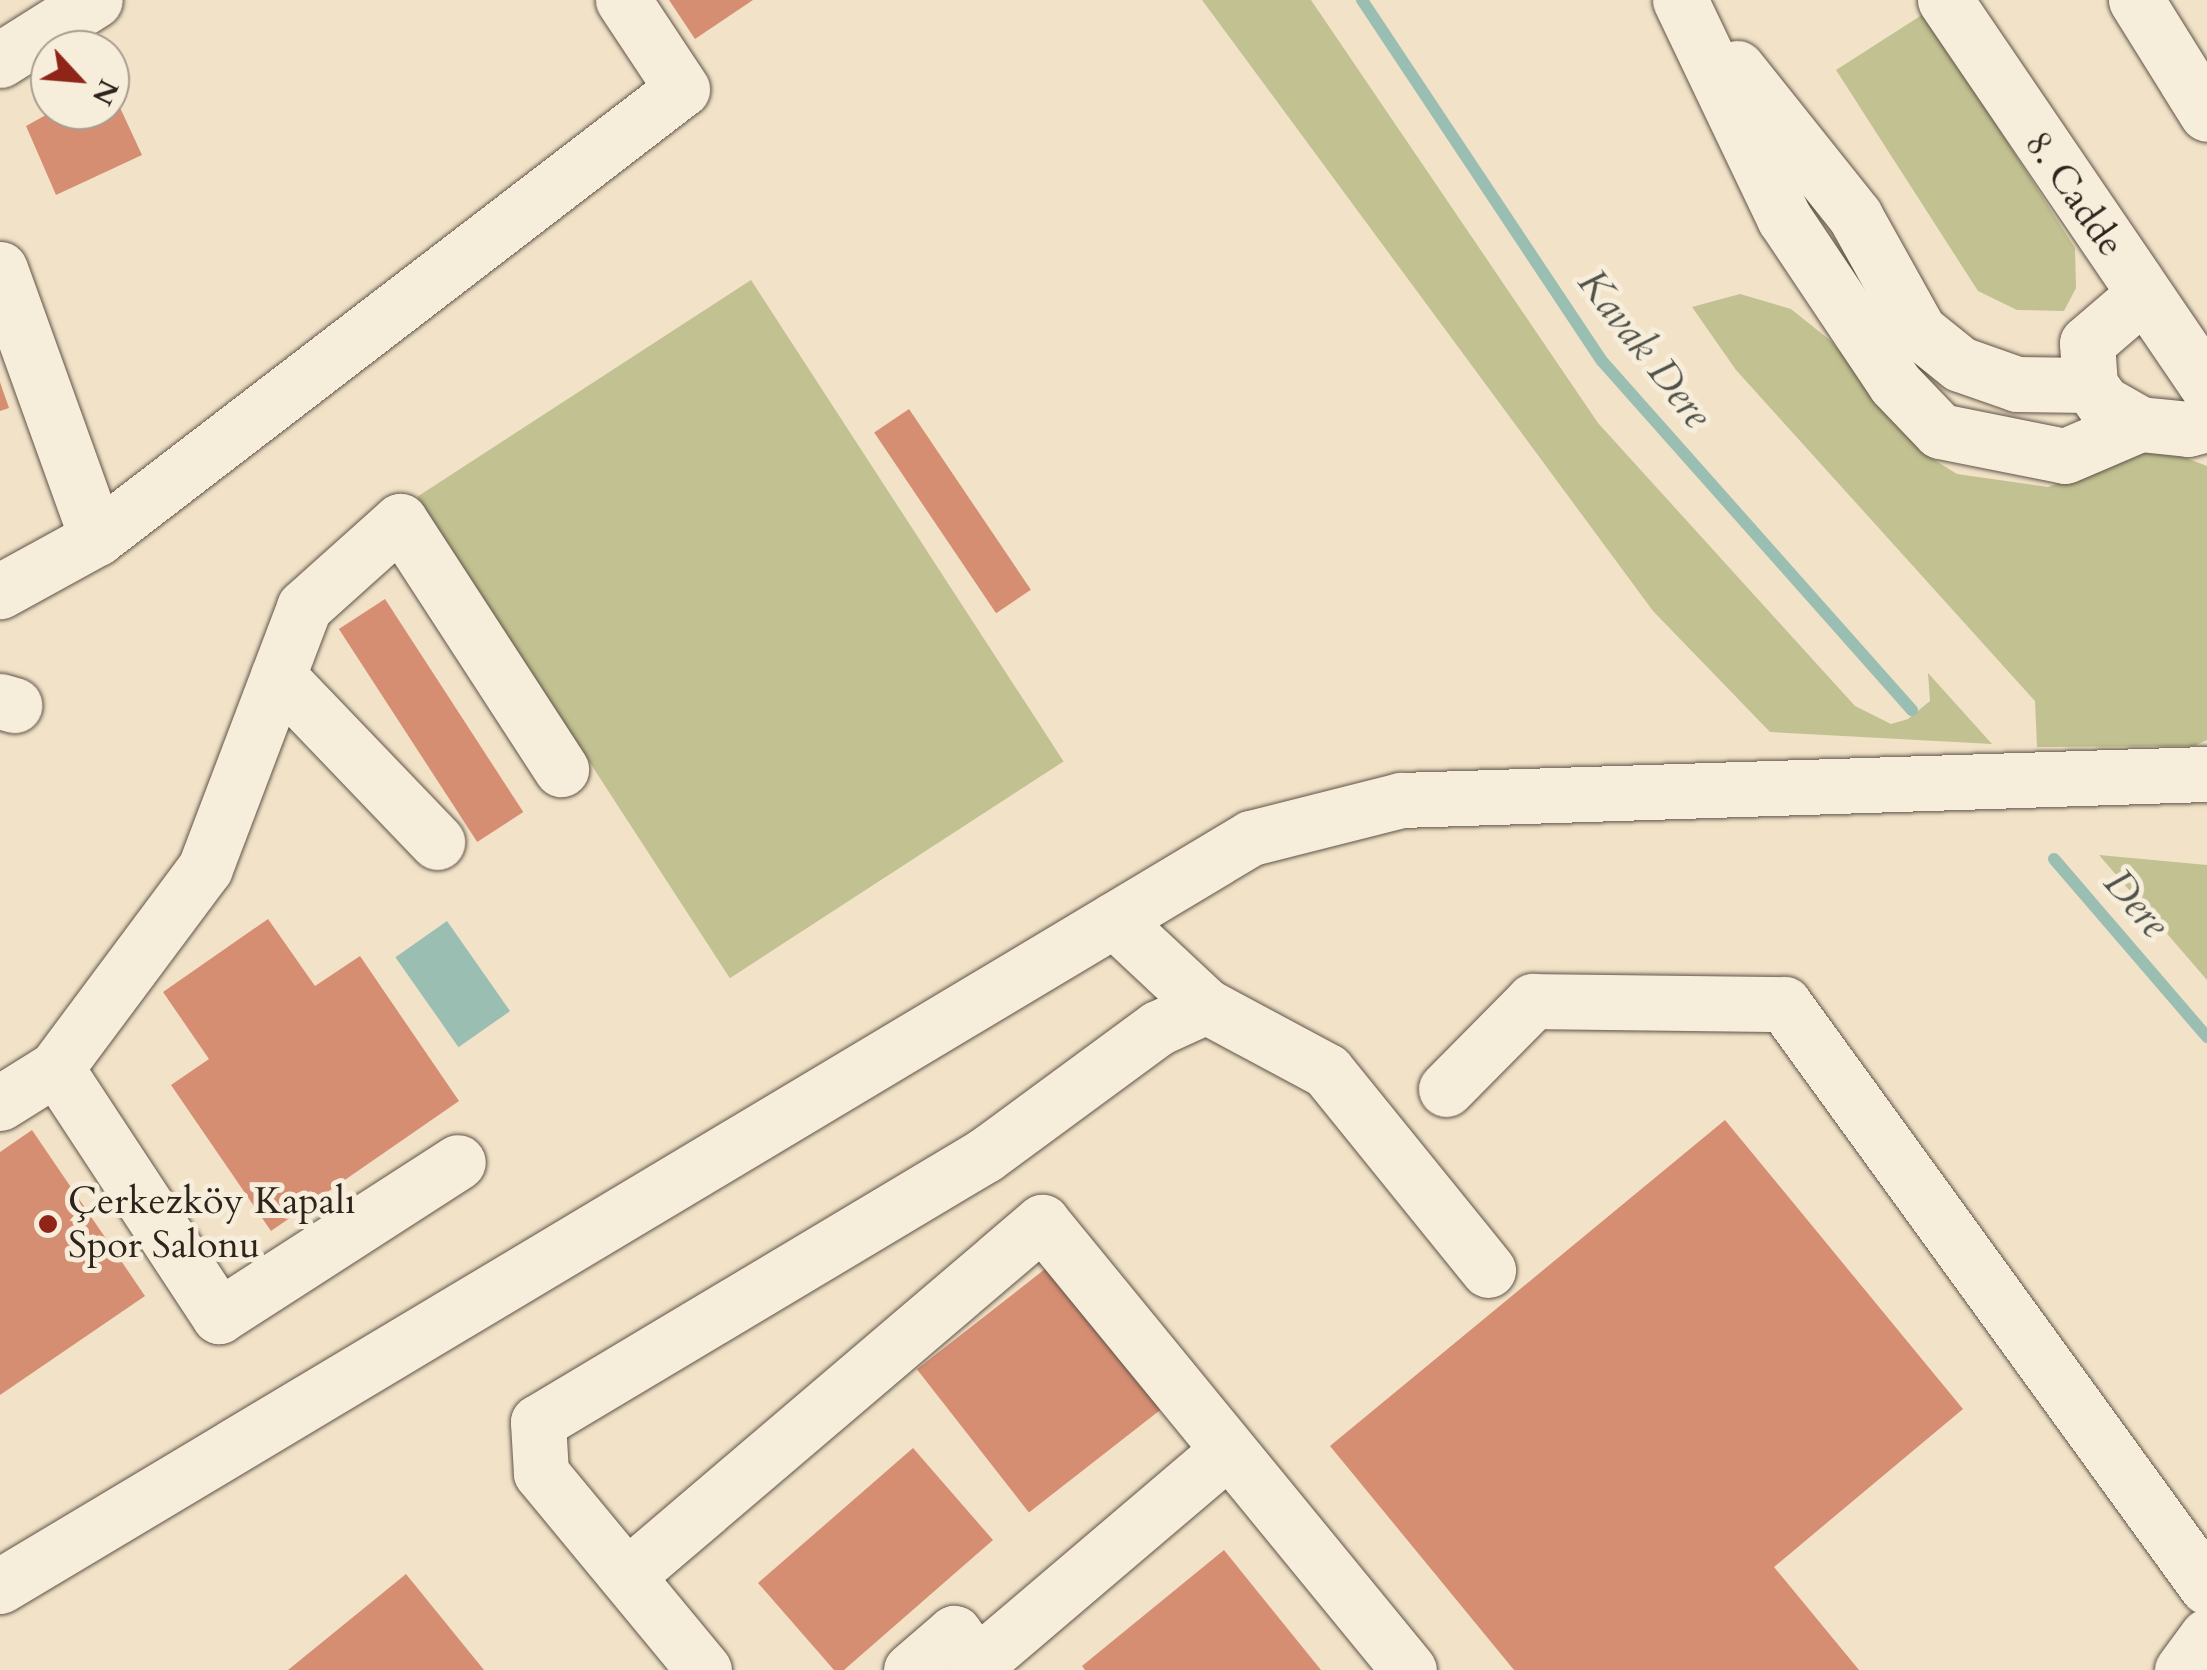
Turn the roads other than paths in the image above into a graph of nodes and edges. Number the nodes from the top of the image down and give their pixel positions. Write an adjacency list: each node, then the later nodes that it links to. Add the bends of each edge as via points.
1 (95, 0): 6 (street)
2 (622, 0): 14 (street, via 682,88)
3 (1682, 0): 10 (street, via 1855,216 1919,331 1960,364 2017,384); 12 (street, via 1784,218 1894,384 1940,431 2065,456)
4 (1945, 0): 9 (street, 8. Cadde)
5 (2136, 0): 7 (street)
6 (0, 60)
7 (2207, 114)
8 (0, 269): 14 (street)
9 (2144, 294): 10 (street, via 2087,343); 11 (street, 8. Cadde)
10 (2090, 385): 12 (street, via 2102,403)
11 (2207, 386)
12 (2140, 424): 13 (street)
13 (2207, 424)
14 (98, 538): 15 (street)
15 (0, 591)
16 (278, 676): 17 (street, via 304,607 400,521); 21 (street); 24 (street, via 205,868)
17 (561, 769)
18 (2207, 774): 19 (street)
19 (2129, 778): 20 (street); 22 (street, via 1401,800 1251,838)
20 (2207, 806)
21 (437, 842)
22 (1114, 920): 23 (street); 31 (street)
23 (1206, 1006): 28 (street, via 1328,1071); 30 (street, via 1158,1028 985,1155 538,1422 541,1474)
24 (56, 1068): 26 (street); 27 (street, via 220,1316)
25 (1446, 1089): 32 (street, via 1533,1001 1784,1004)
26 (0, 1103)
27 (458, 1162)
28 (1488, 1270)
29 (1228, 1450): 30 (street, via 1042,1222); 34 (street); 37 (street)
30 (629, 1574): 35 (street)
31 (0, 1586)
32 (2207, 1587)
33 (2207, 1636): 38 (street)
34 (980, 1666): 36 (street, via 954,1633)
35 (704, 1670)
36 (910, 1670)
37 (1409, 1670)
38 (2182, 1670)

